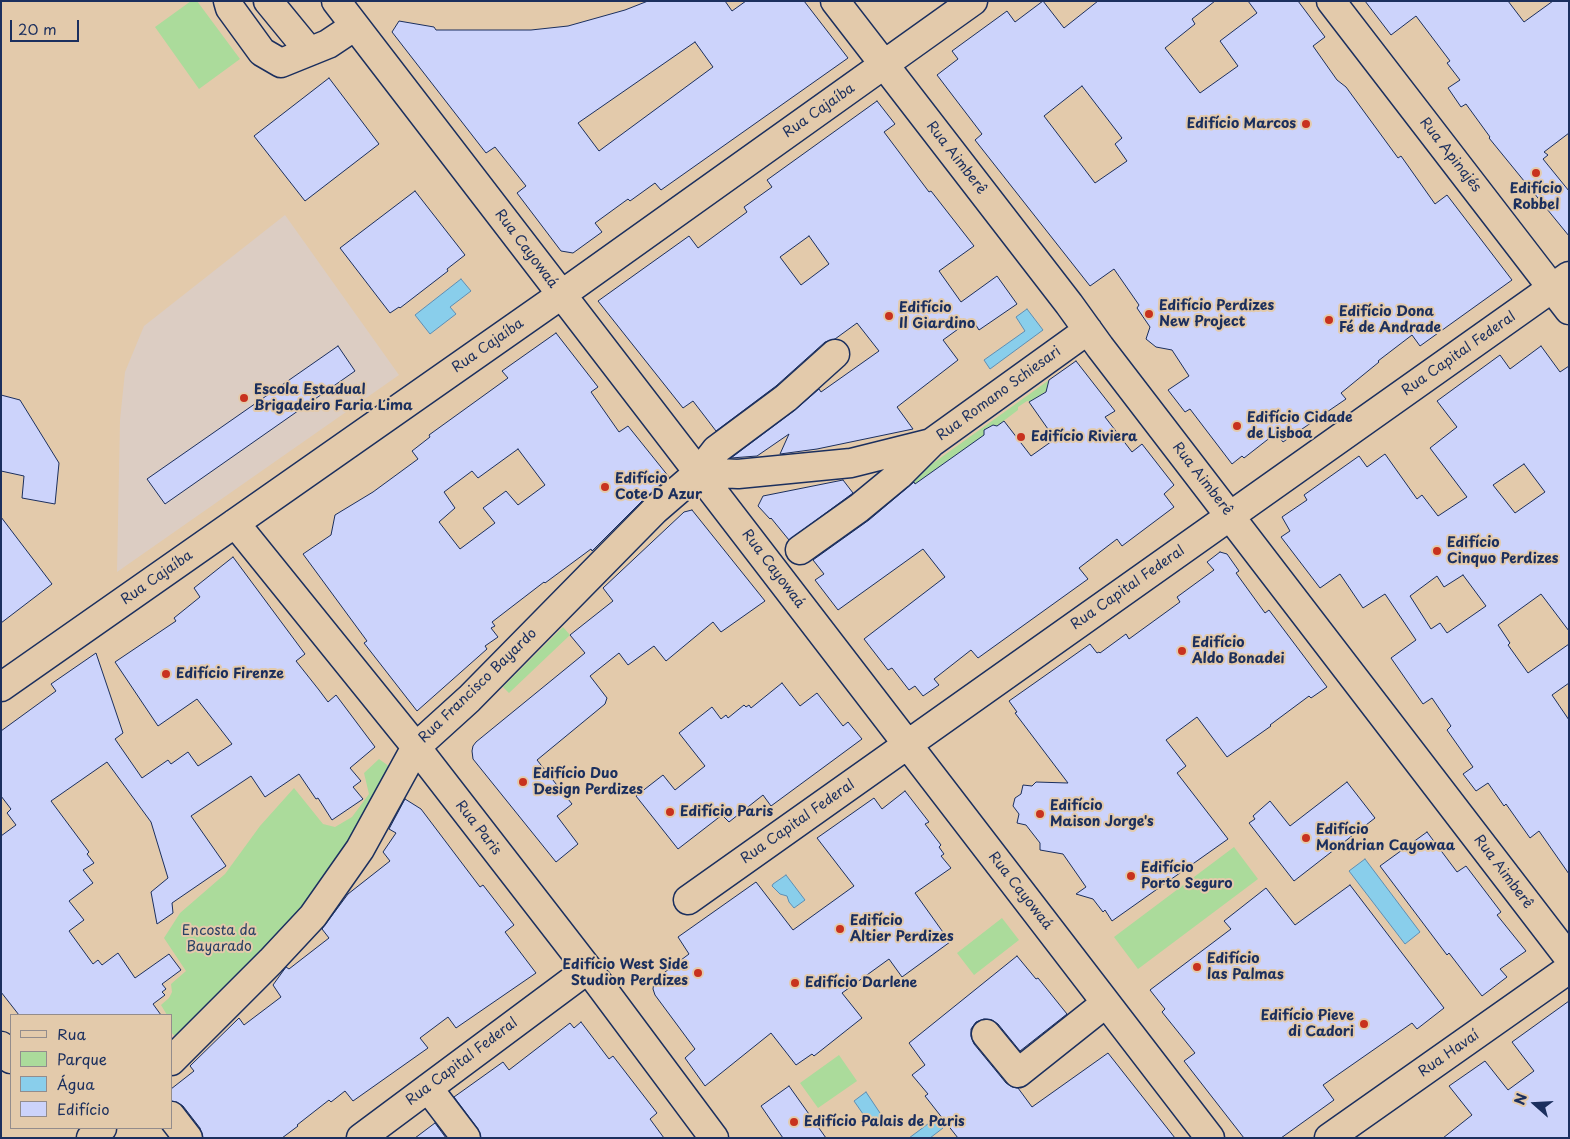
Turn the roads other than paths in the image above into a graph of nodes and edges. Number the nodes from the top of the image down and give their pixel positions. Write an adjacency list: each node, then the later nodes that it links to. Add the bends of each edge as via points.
1 (228, 1): 8 (street, via 262,52 281,63)
2 (268, 1): 8 (street)
3 (336, 1): 7 (street, Rua Cayowaá)
4 (835, 1): 9 (street, Rua Aimberê)
5 (973, 1): 9 (street, Rua Cajaíba)
6 (1331, 1): 10 (street, Rua Apinajés)
7 (355, 26): 8 (street, via 328,44); 11 (street, Rua Cayowaá)
8 (309, 51)
9 (883, 65): 11 (street, Rua Cajaíba); 13 (street, Rua Aimberê)
10 (1560, 282): 12 (street, Rua Apinajés); 17 (street, Rua Capital Federal)
11 (561, 295): 16 (street, Rua Cayowaá); 18 (street, Rua Cajaíba)
12 (1569, 310)
13 (1088, 330): 15 (street, Rua Romano Schiesari); 17 (street, Rua Aimberê)
14 (835, 354): 16 (street, Rua Francisco Bayardo, via 786,398 716,450)
15 (931, 443): 16 (street, Rua Romano Schiesari, via 851,463 738,474); 19 (street, via 859,508)
16 (700, 472): 21 (street, Rua Cayowaá); 22 (street, Rua Francisco Bayardo, via 655,510 469,699)
17 (1231, 516): 21 (street, Rua Capital Federal); 24 (street, Rua Aimberê)
18 (236, 523): 20 (street, Rua Cajaíba); 22 (street, Rua Paris)
19 (800, 550)
20 (1, 686)
21 (907, 745): 23 (street, Rua Capital Federal); 27 (street, Rua Cayowaá)
22 (416, 747): 25 (street, Rua Paris); 31 (street, Rua Francisco Bayardo, via 360,849 313,916)
23 (688, 900)
24 (1569, 958)
25 (588, 969): 32 (street, Rua Capital Federal); 39 (street, Rua Paris)
26 (1569, 970): 41 (street, Rua Havaí)
27 (1106, 1003): 28 (street, via 1018,1073); 40 (street, Rua Cayowaá)
28 (986, 1034)
29 (1, 1046): 30 (street)
30 (10, 1058)
31 (172, 1059)
32 (428, 1088): 37 (street, Rua Capital Federal); 38 (street)
33 (172, 1117): 36 (street)
34 (101, 1129): 35 (street)
35 (91, 1138)
36 (188, 1138)
37 (361, 1138)
38 (466, 1138)
39 (714, 1138)
40 (1210, 1138)
41 (1329, 1138)

